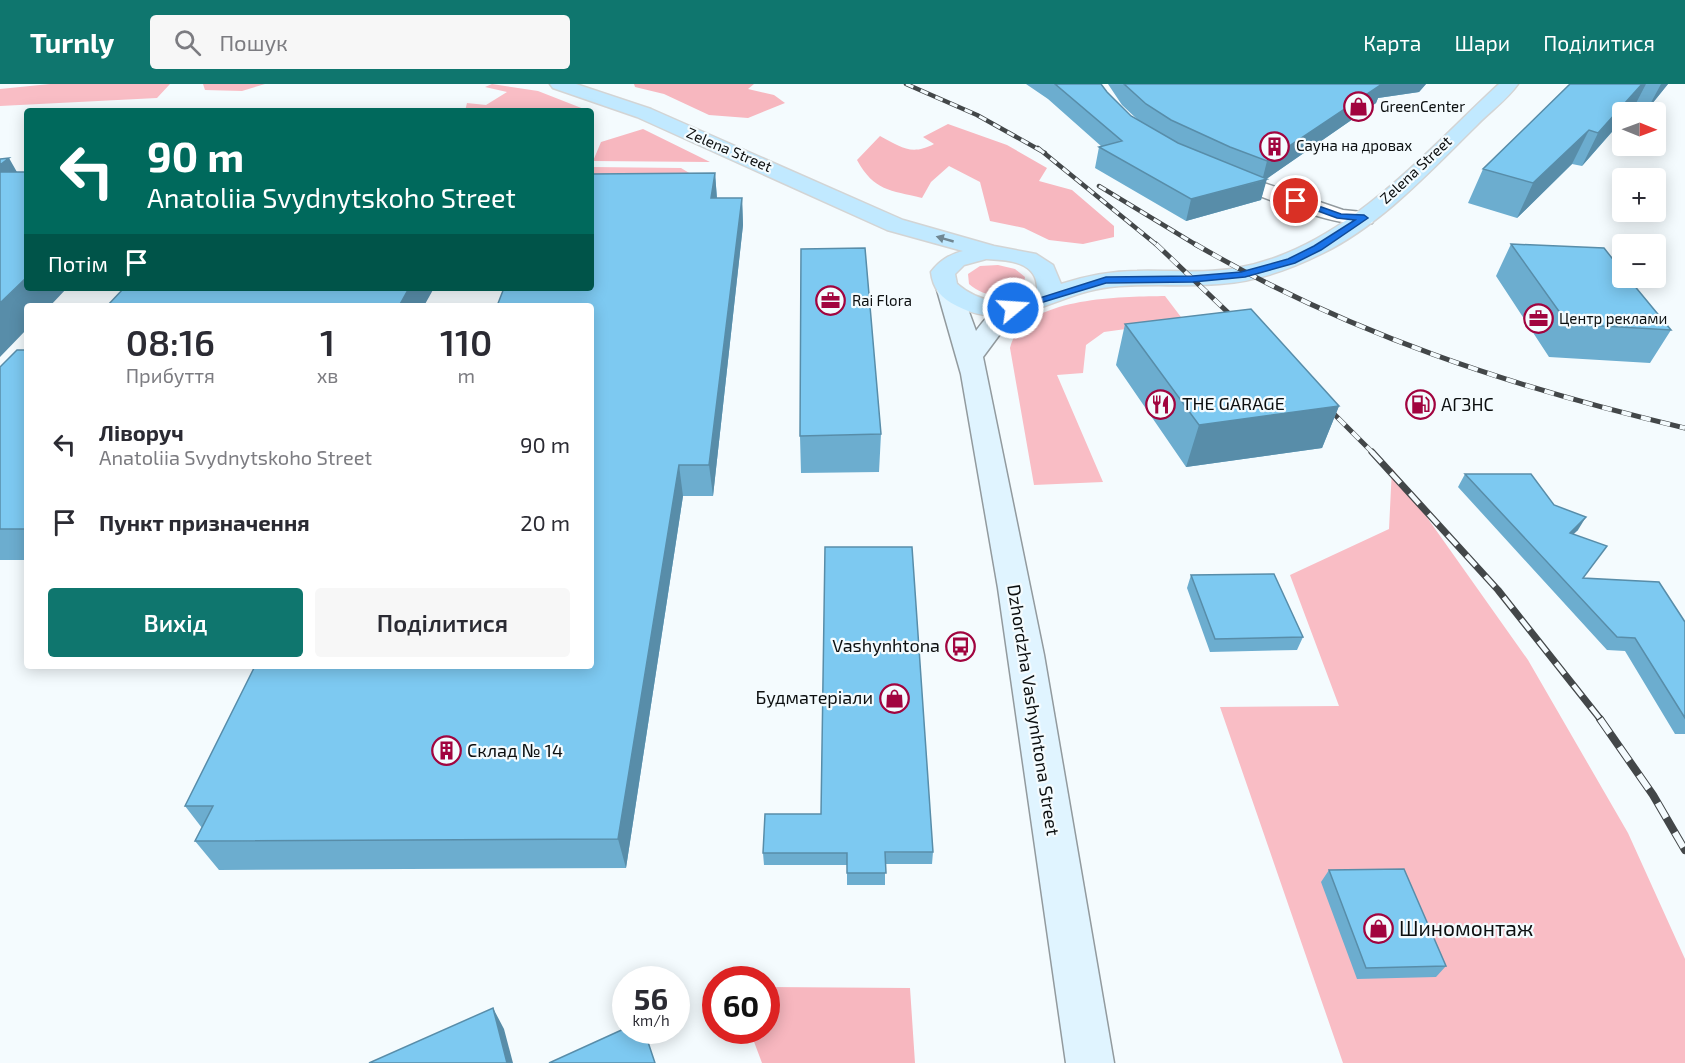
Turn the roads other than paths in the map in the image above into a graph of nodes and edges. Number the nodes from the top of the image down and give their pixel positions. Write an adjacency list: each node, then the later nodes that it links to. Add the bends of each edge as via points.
1 (559, 84): 5 (main road, Zelena Street, via 644,113)
2 (1509, 84): 4 (main road, Zelena Street)
3 (1208, 169): 4 (street, via 1340,216)
4 (1364, 218): 8 (main road, Zelena Street, via 1292,261 1241,275)
5 (896, 225): 6 (main road, Zelena Street, one-way to 5); 9 (main road, Zelena Street, via 926,251)
6 (994, 253): 7 (main road, Zelena Street); 9 (main road, via 962,257 951,263)
7 (1035, 262): 8 (main road, Zelena Street); 10 (main road, via 1046,271 1049,290)
8 (1106, 280): 10 (main road, Zelena Street)
9 (946, 281): 10 (main road, Zelena Street, via 960,299 975,305); 11 (main road, Dzhordzha Vashynhtona Street)
10 (1025, 304): 11 (main road, via 1003,315)
11 (970, 357): 12 (main road, Dzhordzha Vashynhtona Street, via 1009,561)
12 (1090, 1063)

